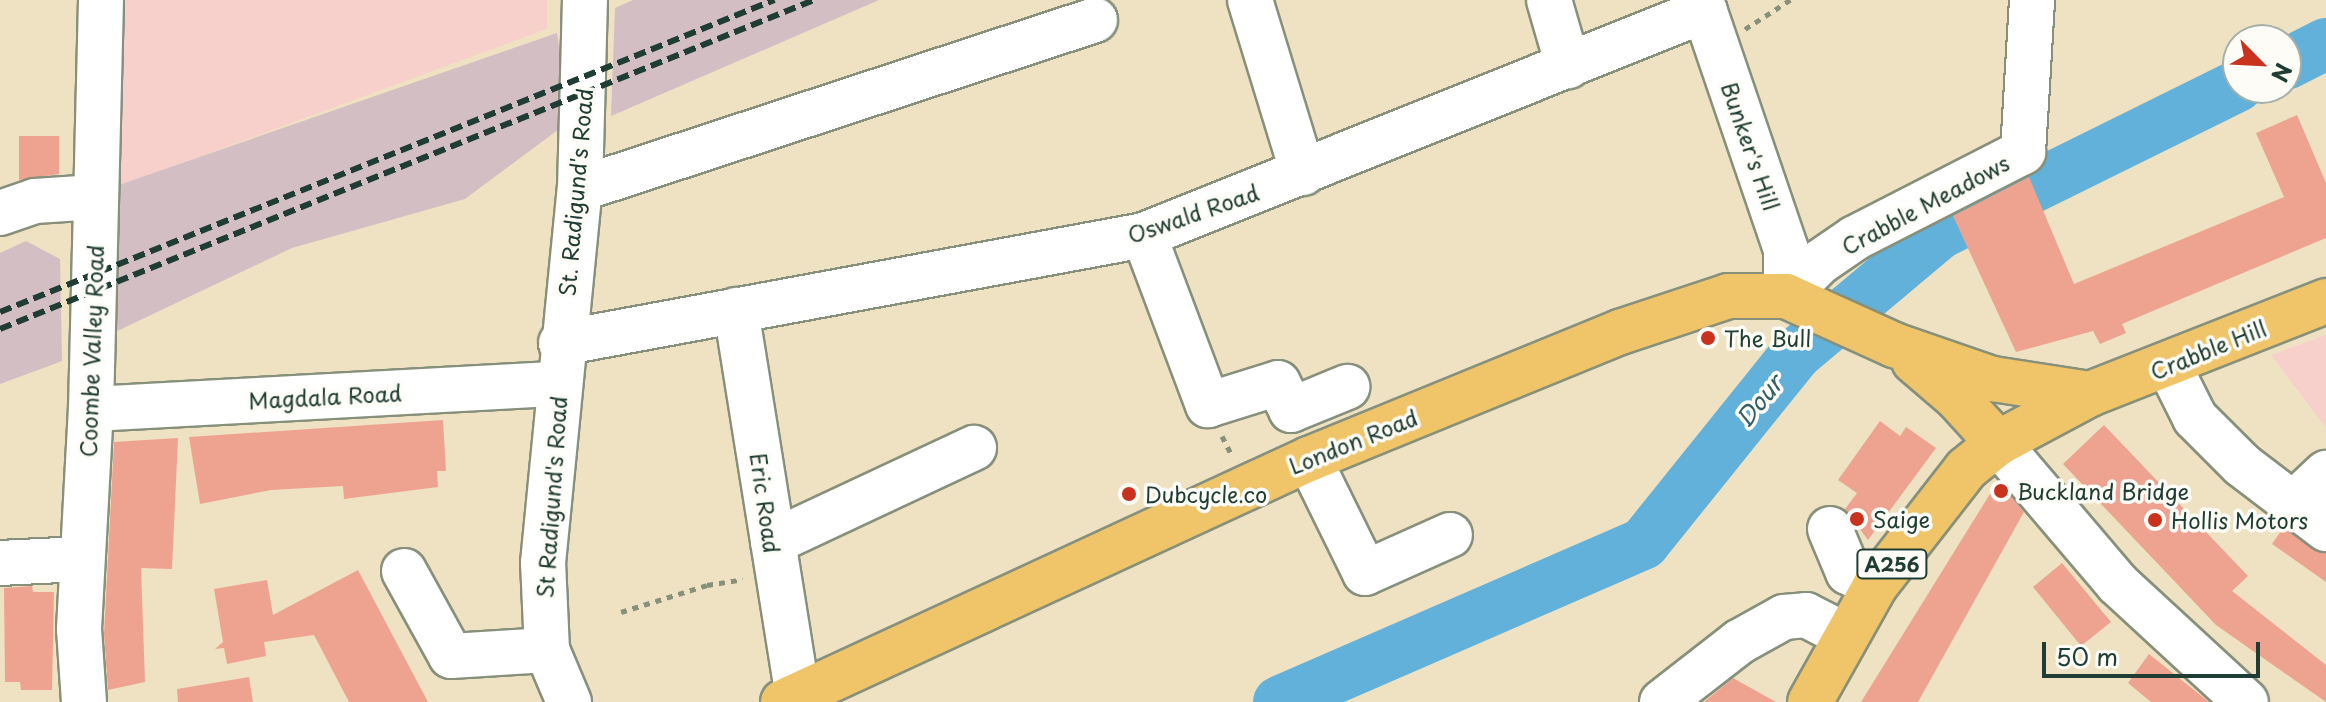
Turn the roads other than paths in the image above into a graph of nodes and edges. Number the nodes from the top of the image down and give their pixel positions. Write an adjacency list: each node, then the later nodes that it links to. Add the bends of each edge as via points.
1 (101, 0): 11 (street, Coombe Valley Road)
2 (585, 0): 10 (street, St. Radigund's Road)
3 (1250, 0): 9 (street)
4 (1549, 0): 8 (street)
5 (2032, 0): 14 (street, Crabble Meadows, via 2023,152 1855,238 1820,262)
6 (1708, 19): 8 (street, Oswald Road); 14 (street, Bunker's Hill)
7 (1095, 20): 10 (street)
8 (1568, 66): 9 (street, Oswald Road)
9 (1303, 173): 13 (street, Oswald Road)
10 (580, 189): 18 (street, St. Radigund's Road)
11 (96, 197): 12 (street, via 35,201); 22 (street, Coombe Valley Road)
12 (0, 213)
13 (1144, 235): 16 (street, Oswald Road); 20 (street, via 1208,405 1278,383 1291,410)
14 (1802, 301): 17 (main road, London Road / A256); 25 (main road, London Road / A256, via 1728,296 1636,327)
15 (2326, 301): 19 (main road, Crabble Hill / A256)
16 (736, 310): 18 (street, Oswald Road); 30 (street, Eric Road)
17 (1894, 345): 21 (main road, London Road / A256, via 1993,379); 23 (main road, London Road / A256, via 1957,398)
18 (560, 363): 22 (street, Magdala Road); 36 (street, St Radigund's Road, via 543,563)
19 (2169, 366): 21 (main road, Crabble Hill / A256); 27 (street, via 2195,418 2242,465)
20 (1347, 387)
21 (2090, 394): 23 (main road, A256)
22 (91, 409): 31 (street, Coombe Valley Road)
23 (1998, 443): 34 (main road, A256, via 1966,469); 42 (street, via 2118,584)
24 (974, 448): 30 (street)
25 (1309, 459): 29 (street, via 1365,573); 37 (main road, London Road / A256)
26 (2326, 473): 27 (street)
27 (2309, 517)
28 (1830, 529): 34 (street, via 1848,572)
29 (1450, 535)
30 (774, 558): 37 (street, Eric Road)
31 (81, 559): 32 (street); 38 (street, Coombe Valley Road)
32 (0, 563)
33 (404, 571): 36 (street, via 451,656)
34 (1875, 586): 35 (main road, A256)
35 (1845, 635): 40 (street, via 1806,615 1784,617 1739,642); 41 (main road, A256)
36 (547, 650): 39 (street, St Radigund's Road)
37 (790, 699)
38 (84, 702)
39 (569, 702)
40 (1662, 702)
41 (1810, 702)
42 (2246, 702)

